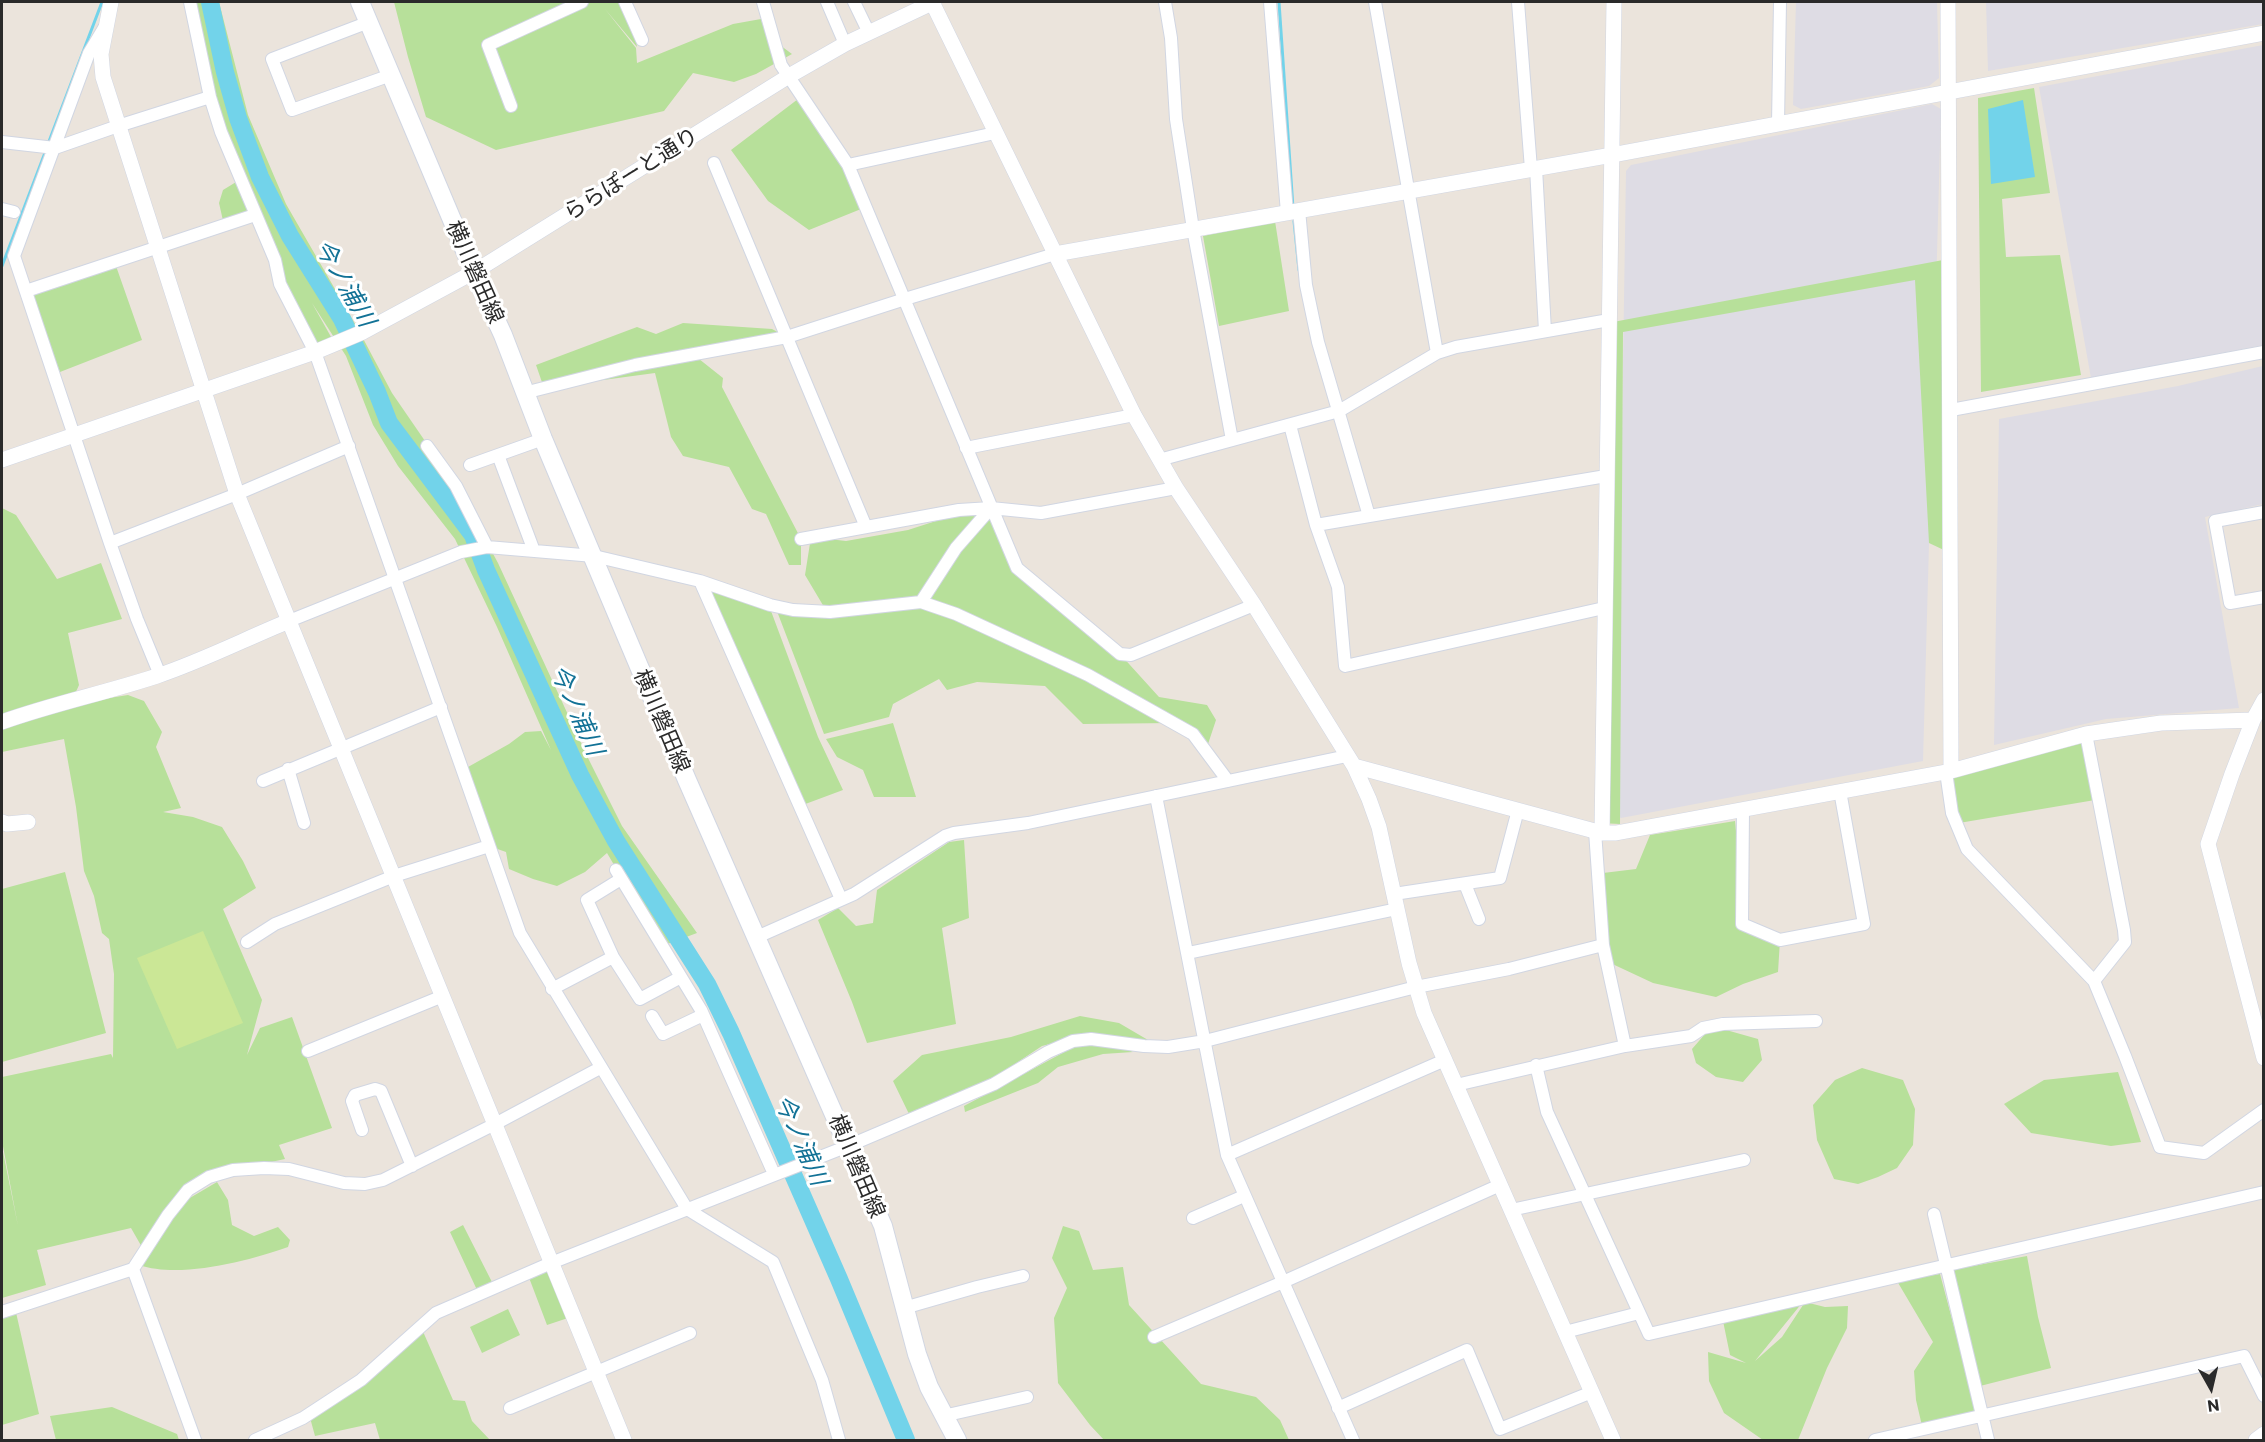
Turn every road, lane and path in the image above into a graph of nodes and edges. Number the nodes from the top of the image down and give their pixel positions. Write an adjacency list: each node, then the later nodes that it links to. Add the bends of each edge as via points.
1 (111, 2): 18 (street)
2 (190, 2): 26 (street)
3 (360, 2): 17 (main road, 横川磐田線)
4 (582, 2): 27 (street, via 488,45)
5 (625, 2): 21 (street)
6 (763, 2): 24 (street, via 781,65)
7 (827, 2): 22 (street)
8 (854, 2): 19 (street)
9 (932, 2): 19 (street, ららぽーと通り); 30 (street)
10 (1165, 2): 40 (street, via 1176,119)
11 (1270, 2): 38 (street)
12 (1376, 2): 37 (street)
13 (1518, 2): 36 (street)
14 (1614, 2): 33 (street)
15 (1780, 2): 28 (street)
16 (1948, 2): 25 (street)
17 (369, 22): 23 (main road, 横川磐田線); 23 (street, via 272,59 292,110)
18 (105, 27): 29 (street, via 103,77); 32 (street, via 89,53)
19 (869, 33): 22 (street, ららぽーと通り)
20 (2264, 33): 25 (street)
21 (642, 40)
22 (845, 44): 24 (street, ららぽーと通り)
23 (391, 75): 43 (main road, 横川磐田線)
24 (789, 76): 35 (street); 43 (street, ららぽーと通り)
25 (1949, 93): 28 (street); 54 (street)
26 (210, 97): 29 (street); 39 (street)
27 (511, 106)
28 (1778, 124): 33 (street)
29 (118, 126): 32 (street); 41 (street)
30 (995, 133): 35 (street); 42 (street)
31 (2, 142): 32 (street)
32 (55, 148): 44 (street, via 14,256)
33 (1612, 154): 36 (street); 46 (street)
34 (714, 163): 48 (street)
35 (848, 165): 45 (street)
36 (1533, 169): 37 (street); 47 (street)
37 (1409, 191): 38 (street); 50 (street)
38 (1293, 212): 40 (street); 55 (street, via 1318,342)
39 (255, 215): 41 (street); 49 (street, via 275,260 280,284)
40 (1193, 230): 42 (street); 60 (street)
41 (157, 246): 44 (street); 52 (street)
42 (1055, 254): 45 (street); 56 (street)
43 (474, 272): 49 (street, ららぽーと通り, via 363,333); 53 (main road, 横川磐田線)
44 (26, 291): 58 (street)
45 (905, 299): 48 (street); 63 (street)
46 (1609, 320): 47 (street); 68 (street)
47 (1545, 331): 50 (street)
48 (787, 337): 53 (street, via 635,365); 75 (street)
49 (315, 352): 52 (street, ららぽーと通り); 61 (street)
50 (1437, 352): 55 (street)
51 (2264, 352): 54 (street)
52 (205, 390): 58 (street, ららぽーと通り); 70 (street)
53 (524, 393): 59 (main road, 横川磐田線)
54 (1951, 410): 97 (street)
55 (1339, 411): 57 (street); 73 (street)
56 (1134, 415): 63 (street); 66 (street)
57 (1290, 425): 60 (street); 74 (street)
58 (75, 434): 65 (street, ららぽーと通り); 77 (street)
59 (543, 439): 64 (street); 80 (main road, 横川磐田線)
60 (1232, 440): 66 (street)
61 (349, 446): 70 (street); 81 (street)
62 (427, 446): 78 (street, via 456,486)
63 (966, 448): 71 (street)
64 (498, 455): 67 (street); 79 (street)
65 (2, 460)
66 (1159, 460): 69 (street)
67 (470, 465)
68 (1606, 476): 73 (street); 86 (street)
69 (1176, 488): 71 (street, via 1041,513); 85 (street)
70 (237, 494): 77 (street); 87 (street)
71 (991, 508): 75 (street); 84 (street, via 956,548); 85 (street, via 1017,568 1120,654 1131,655)
72 (2264, 512): 83 (street, via 2215,521 2230,603)
73 (1369, 516): 74 (street)
74 (1317, 525): 86 (street, via 1338,587 1345,666)
75 (866, 527): 76 (street)
76 (801, 539)
77 (110, 543): 88 (street)
78 (487, 547): 79 (street); 81 (street, via 461,552)
79 (534, 551): 80 (street)
80 (594, 556): 82 (street); 114 (main road, 横川磐田線)
81 (394, 578): 87 (street); 90 (street)
82 (700, 581): 84 (street, via 793,610 830,612); 111 (street)
83 (2264, 597)
84 (921, 602): 99 (street, via 956,614 1088,675 1193,734)
85 (1254, 605): 95 (street)
86 (1604, 608): 107 (street)
87 (289, 621): 88 (street); 94 (street)
88 (160, 675): 92 (street)
89 (2264, 700): 91 (street)
90 (441, 707): 94 (street); 108 (street)
91 (2258, 721): 93 (street, via 2161,723); 130 (street, via 2216,816 2208,844)
92 (2, 722)
93 (2086, 734): 97 (street); 120 (street, via 2125,942)
94 (340, 747): 96 (street); 109 (street)
95 (1350, 761): 99 (street); 102 (street); 112 (street, via 1379,827)
96 (288, 770): 98 (street); 106 (street)
97 (1948, 771): 100 (street); 120 (street, via 1952,813 1967,849)
98 (262, 780)
99 (1228, 781): 101 (street)
100 (1840, 792): 103 (street); 103 (street, via 1864,924 1780,940 1742,924)
101 (1156, 796): 111 (street, via 1028,823 954,833); 117 (street)
102 (1518, 810): 107 (street); 110 (street, via 1500,878)
103 (1743, 810): 107 (street, via 1616,833)
104 (2, 822): 105 (street)
105 (28, 822)
106 (304, 823)
107 (1598, 832): 116 (street)
108 (489, 846): 109 (street); 122 (street, via 520,933)
109 (394, 876): 115 (street, via 275,924); 123 (street)
110 (1465, 884): 112 (street); 113 (street)
111 (841, 900): 114 (street)
112 (1395, 902): 117 (street); 121 (street)
113 (1479, 919)
114 (757, 937): 138 (main road, 横川磐田線)
115 (247, 942)
116 (1603, 945): 121 (street); 128 (street)
117 (1188, 953): 127 (street)
118 (613, 957): 119 (street, via 640,999); 119 (street, via 587,900 618,875); 122 (street)
119 (681, 977): 124 (street)
120 (2094, 981): 135 (street, via 2160,1147 2204,1153)
121 (1416, 987): 127 (street); 131 (street)
122 (552, 989): 133 (street)
123 (443, 996): 129 (street); 136 (street)
124 (703, 1015): 125 (street, via 663,1034); 142 (street)
125 (652, 1016)
126 (1816, 1021): 128 (street, via 1723,1024 1703,1028 1691,1036)
127 (1205, 1041): 138 (street, via 1168,1047 1091,1039 1073,1041 994,1084); 139 (street)
128 (1625, 1046): 132 (street)
129 (308, 1051)
130 (2264, 1058)
131 (1445, 1060): 134 (street); 139 (street)
132 (1536, 1065): 134 (street); 145 (street, via 1547,1112)
133 (600, 1068): 136 (street); 147 (street)
134 (1456, 1085): 143 (street)
135 (2264, 1110)
136 (495, 1124): 141 (street); 151 (street)
137 (362, 1130): 141 (street, via 352,1101 355,1095 381,1091)
138 (848, 1146): 142 (street); 156 (main road, 横川磐田線, via 883,1226)
139 (1227, 1155): 146 (street)
140 (1744, 1160): 145 (street)
141 (412, 1166): 153 (street, via 365,1184 344,1183 289,1169 233,1170 209,1177 188,1190)
142 (775, 1174): 147 (street)
143 (1500, 1185): 148 (street); 155 (street)
144 (2264, 1192): 152 (street)
145 (1584, 1193): 148 (street); 158 (street)
146 (1244, 1196): 150 (street); 155 (street)
147 (687, 1209): 151 (street); 175 (street, via 772,1262 822,1380)
148 (1511, 1210): 159 (street)
149 (1934, 1214): 152 (street)
150 (1192, 1218)
151 (551, 1263): 162 (street); 173 (street, via 436,1313 361,1380 303,1418)
152 (1945, 1266): 158 (street, via 1649,1334); 169 (street)
153 (133, 1269): 157 (street); 172 (street)
154 (1023, 1276): 156 (street)
155 (1283, 1282): 161 (street); 167 (street)
156 (904, 1308): 168 (main road, 横川磐田線, via 925,1376)
157 (2, 1312)
158 (1639, 1313): 159 (street)
159 (1565, 1332): 163 (street)
160 (690, 1333): 162 (street)
161 (1154, 1337)
162 (596, 1372): 166 (street); 174 (street)
163 (1592, 1392): 167 (street, via 1500,1429 1467,1350); 178 (street)
164 (2264, 1396): 169 (street, via 2244,1356)
165 (1027, 1397): 168 (street)
166 (510, 1408)
167 (1338, 1408): 177 (street)
168 (943, 1416): 176 (main road, 横川磐田線)
169 (1982, 1417): 171 (street); 180 (street)
170 (2264, 1434): 181 (street)
171 (1908, 1437): 179 (street)
172 (195, 1440)
173 (255, 1440)
174 (624, 1440)
175 (839, 1440)
176 (957, 1440)
177 (1353, 1440)
178 (1611, 1440)
179 (1875, 1440)
180 (1988, 1440)
181 (2256, 1440)

